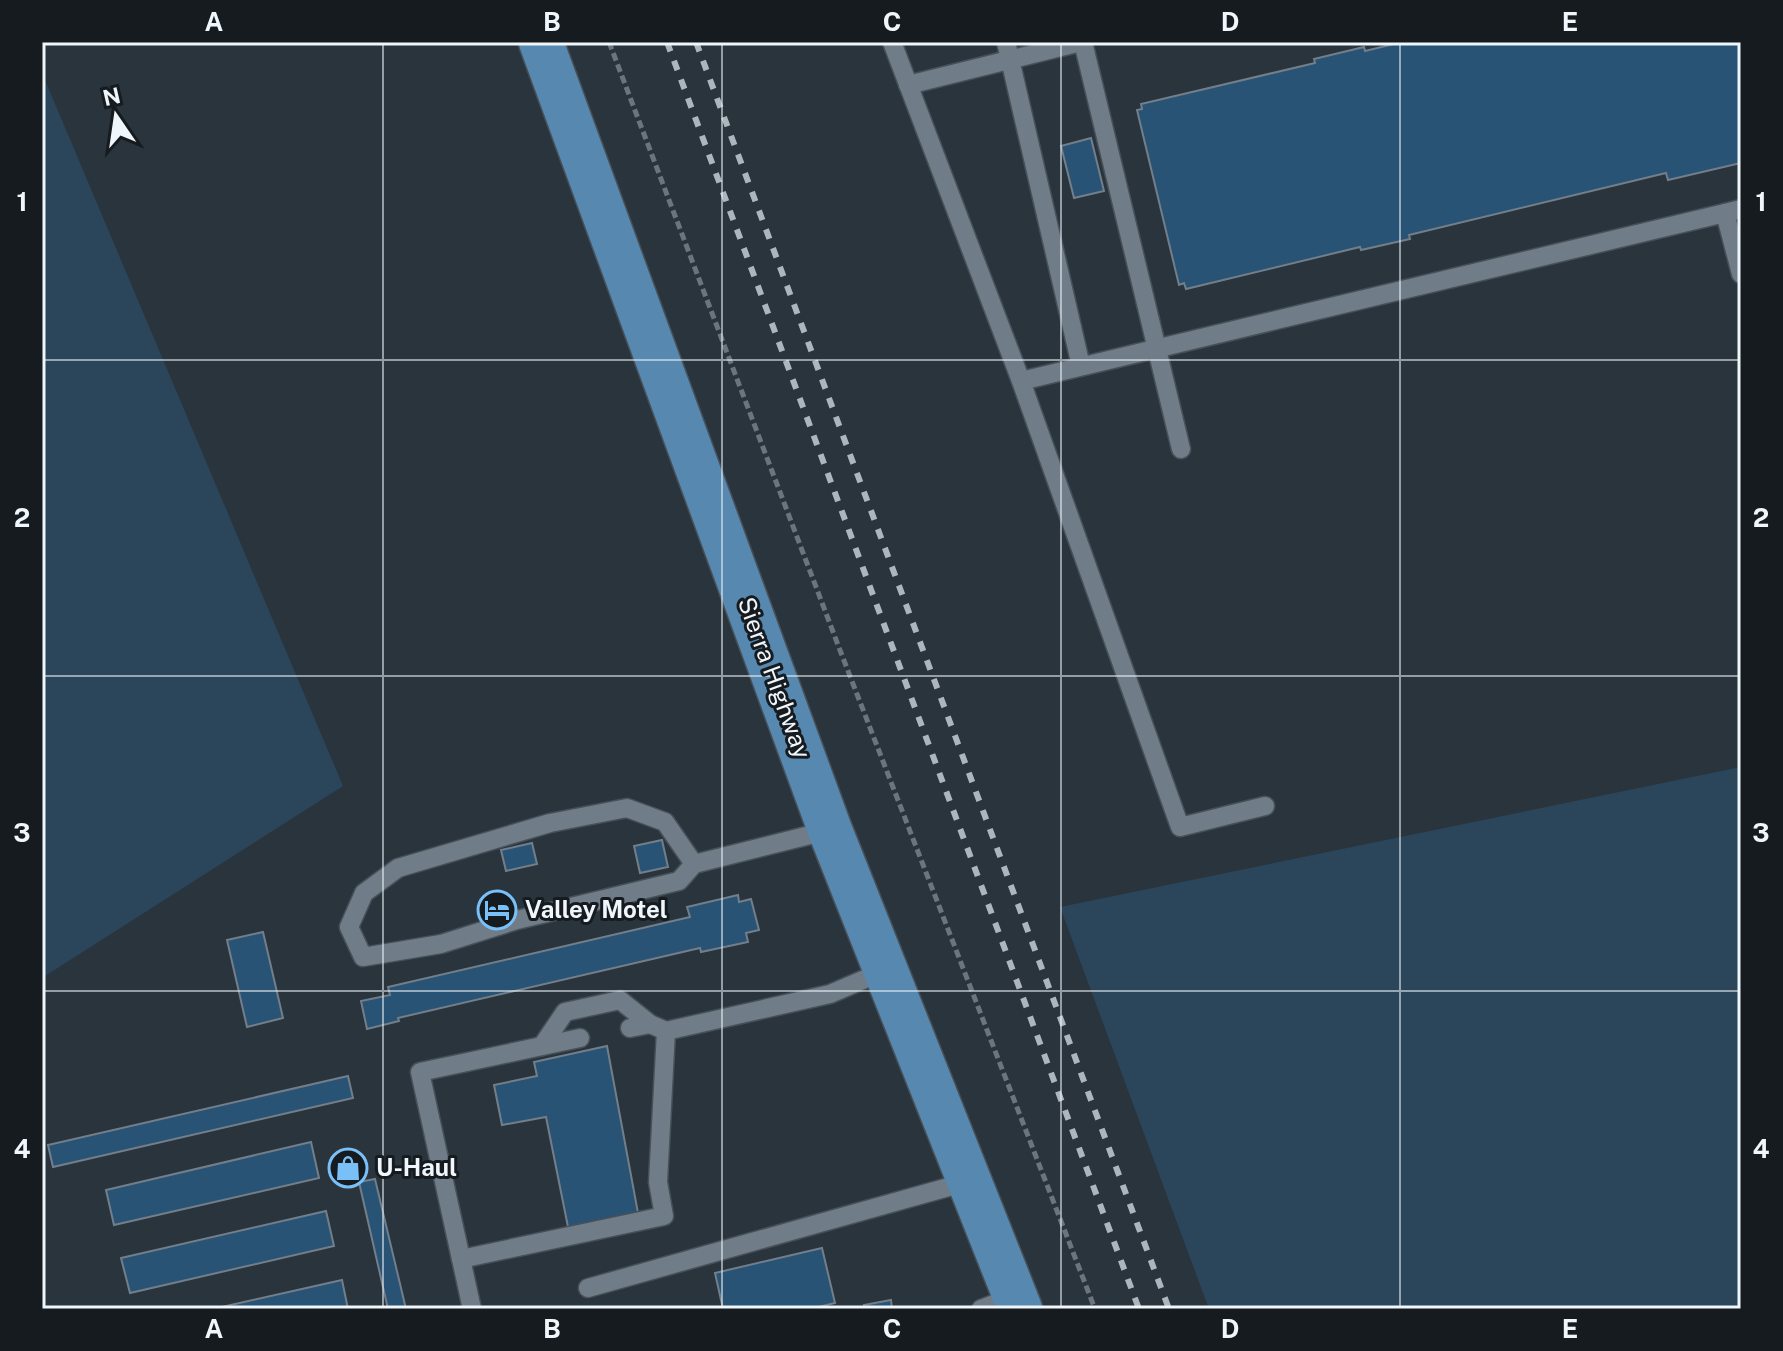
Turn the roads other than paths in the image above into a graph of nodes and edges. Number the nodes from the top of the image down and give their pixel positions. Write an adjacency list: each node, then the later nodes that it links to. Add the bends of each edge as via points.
1 (541, 42): 13 (main road, Sierra Highway)
2 (892, 42): 5 (lane)
3 (1082, 42): 4 (lane); 8 (lane)
4 (1008, 51): 5 (lane); 9 (lane)
5 (908, 85): 10 (lane)
6 (1733, 211): 7 (lane); 8 (lane)
7 (1741, 274)
8 (1157, 348): 9 (lane); 11 (lane)
9 (1081, 366): 10 (lane)
10 (1021, 381): 12 (lane, via 1180,827)
11 (1181, 449)
12 (1265, 806)
13 (830, 830): 14 (lane); 15 (main road, Sierra Highway)
14 (694, 864): 14 (lane, via 679,881 441,944 363,957 349,927 364,893 398,868 550,823 627,808 665,822)
15 (886, 970): 16 (lane, via 830,994); 20 (main road, Sierra Highway)
16 (658, 1027): 17 (lane); 19 (lane, via 620,1000 565,1012); 21 (lane, via 658,1182 664,1216)
17 (630, 1028)
18 (580, 1038): 19 (lane)
19 (542, 1046): 21 (lane, via 420,1072)
20 (970, 1181): 22 (lane); 23 (main road, Sierra Highway)
21 (461, 1259): 24 (lane)
22 (588, 1288)
23 (1006, 1305)
24 (472, 1309)

